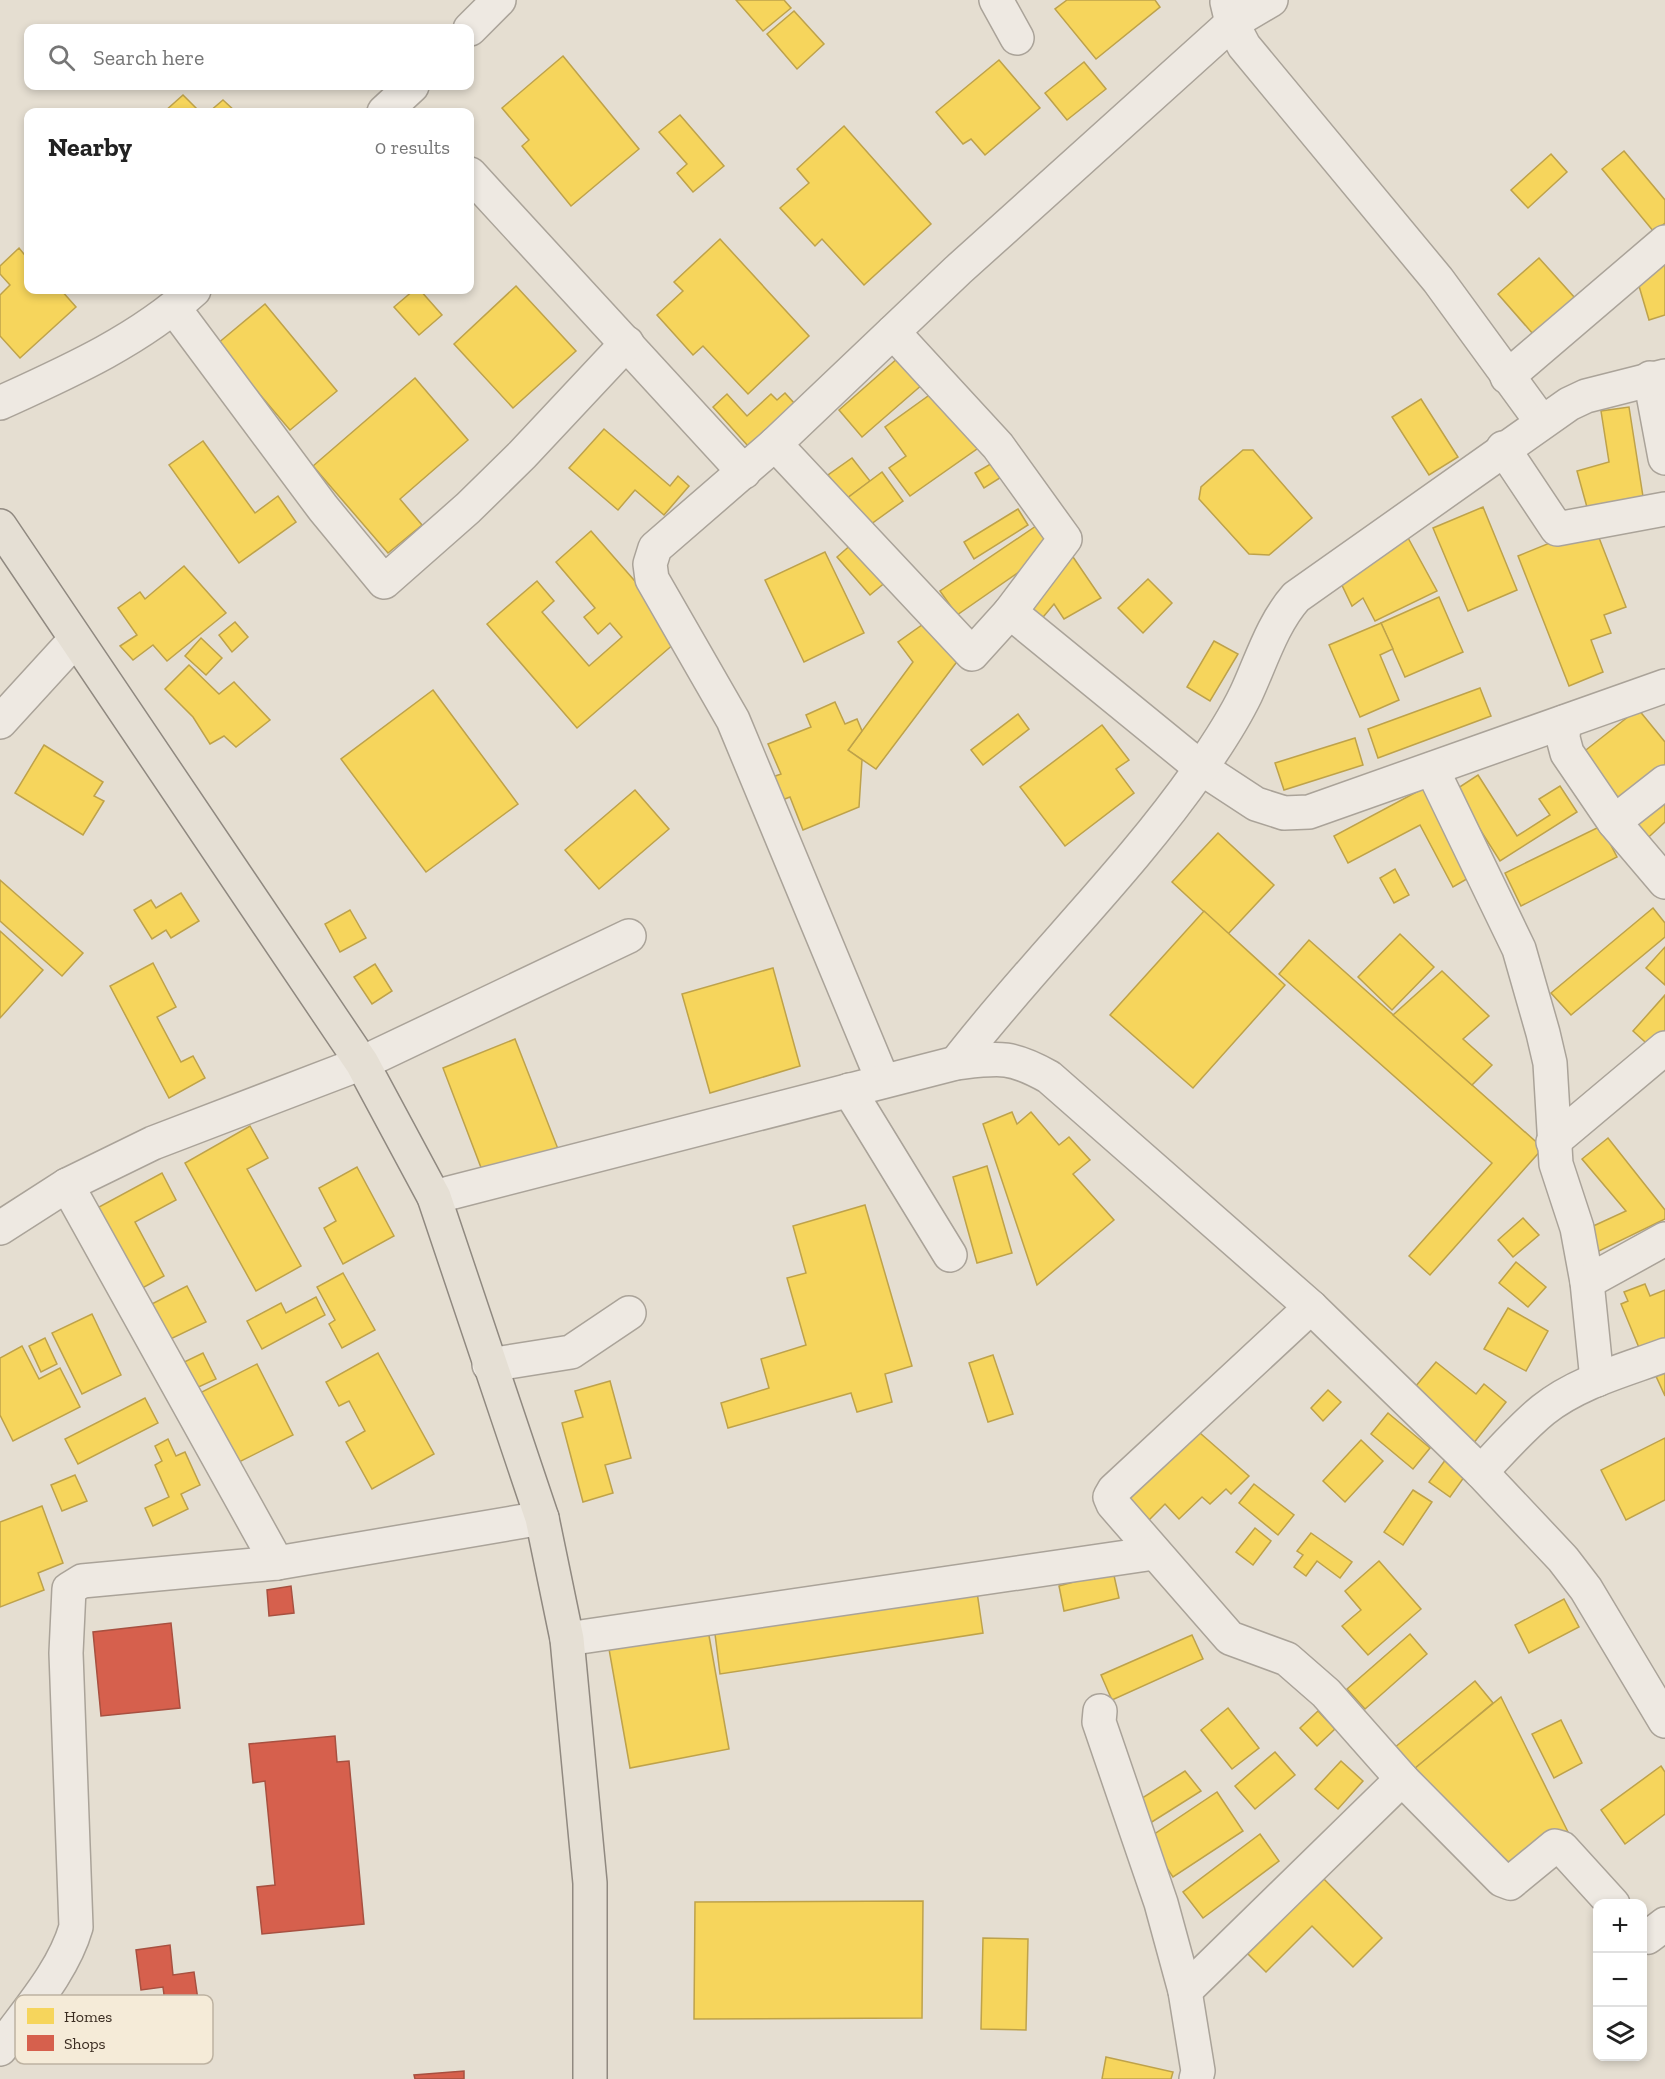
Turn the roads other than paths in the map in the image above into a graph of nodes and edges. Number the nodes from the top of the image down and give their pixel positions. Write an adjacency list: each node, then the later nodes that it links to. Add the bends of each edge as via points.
1 (499, 0): 5 (street)
2 (996, 0): 6 (street)
3 (1271, 0): 4 (street)
4 (1229, 11): 10 (street); 12 (street, via 1244,46 1438,280)
5 (474, 25)
6 (1017, 38)
7 (474, 178): 11 (street)
8 (1665, 242): 12 (street)
9 (184, 299): 11 (street, via 323,508 384,582 515,462); 14 (street, via 94,360)
10 (893, 332): 16 (street); 22 (street, via 998,446 1065,539)
11 (627, 343): 19 (street)
12 (1507, 377): 15 (street)
13 (1658, 377): 15 (street, via 1586,396); 18 (street)
14 (0, 403)
15 (1541, 421): 17 (street)
16 (775, 444): 19 (street); 22 (street, via 972,654)
17 (1503, 448): 20 (street, via 1557,529); 27 (street, via 1296,597 1282,613 1244,698)
18 (1665, 458)
19 (744, 472): 36 (street, via 655,548 650,564 652,579 733,720)
20 (1665, 509)
21 (0, 525): 23 (main road)
22 (1010, 612): 27 (street)
23 (75, 640): 26 (street); 33 (main road)
24 (1665, 686): 25 (street)
25 (1564, 722): 28 (street); 30 (street, via 1567,753)
26 (0, 723)
27 (1201, 768): 28 (street, via 1256,804 1284,813 1309,812); 35 (street, via 1122,870 995,1012)
28 (1432, 769): 38 (street, via 1519,950 1550,1063)
29 (1665, 783): 30 (street)
30 (1614, 822): 31 (street)
31 (1665, 882)
32 (629, 936): 33 (street)
33 (362, 1062): 39 (street, via 153,1143); 40 (main road)
34 (1661, 1062): 38 (street)
35 (956, 1063): 36 (street); 45 (street, via 997,1058 1021,1061 1049,1077)
36 (883, 1081): 37 (street)
37 (849, 1090): 40 (street); 43 (street)
38 (1553, 1142): 44 (street, via 1556,1164 1577,1228)
39 (67, 1185): 41 (street); 53 (street)
40 (434, 1197): 48 (main road)
41 (0, 1228)
42 (1665, 1239): 44 (street)
43 (950, 1254)
44 (1587, 1282): 49 (street)
45 (1311, 1307): 50 (street); 52 (street, via 1110,1497)
46 (629, 1313): 48 (street, via 571,1352)
47 (1665, 1354): 49 (street)
48 (489, 1365): 51 (main road)
49 (1597, 1380): 50 (street, via 1542,1410)
50 (1481, 1472): 56 (street, via 1586,1589)
51 (542, 1518): 53 (street); 54 (main road)
52 (1154, 1553): 54 (street); 57 (street, via 1230,1638 1287,1659 1326,1693)
53 (277, 1563): 62 (street, via 82,1581 69,1589 66,1653 76,1927 70,1945)
54 (567, 1639): 65 (main road, via 590,1883)
55 (1100, 1712): 61 (street, via 1099,1722 1161,1903)
56 (1665, 1721)
57 (1402, 1779): 58 (street, via 1502,1880 1510,1883 1555,1846 1562,1848); 61 (street)
58 (1608, 1899)
59 (1665, 1924): 60 (street)
60 (1647, 1936)
61 (1185, 1991): 66 (street)
62 (38, 1995)
63 (15, 2028): 64 (street)
64 (0, 2049)
65 (590, 2079)
66 (1196, 2079)

